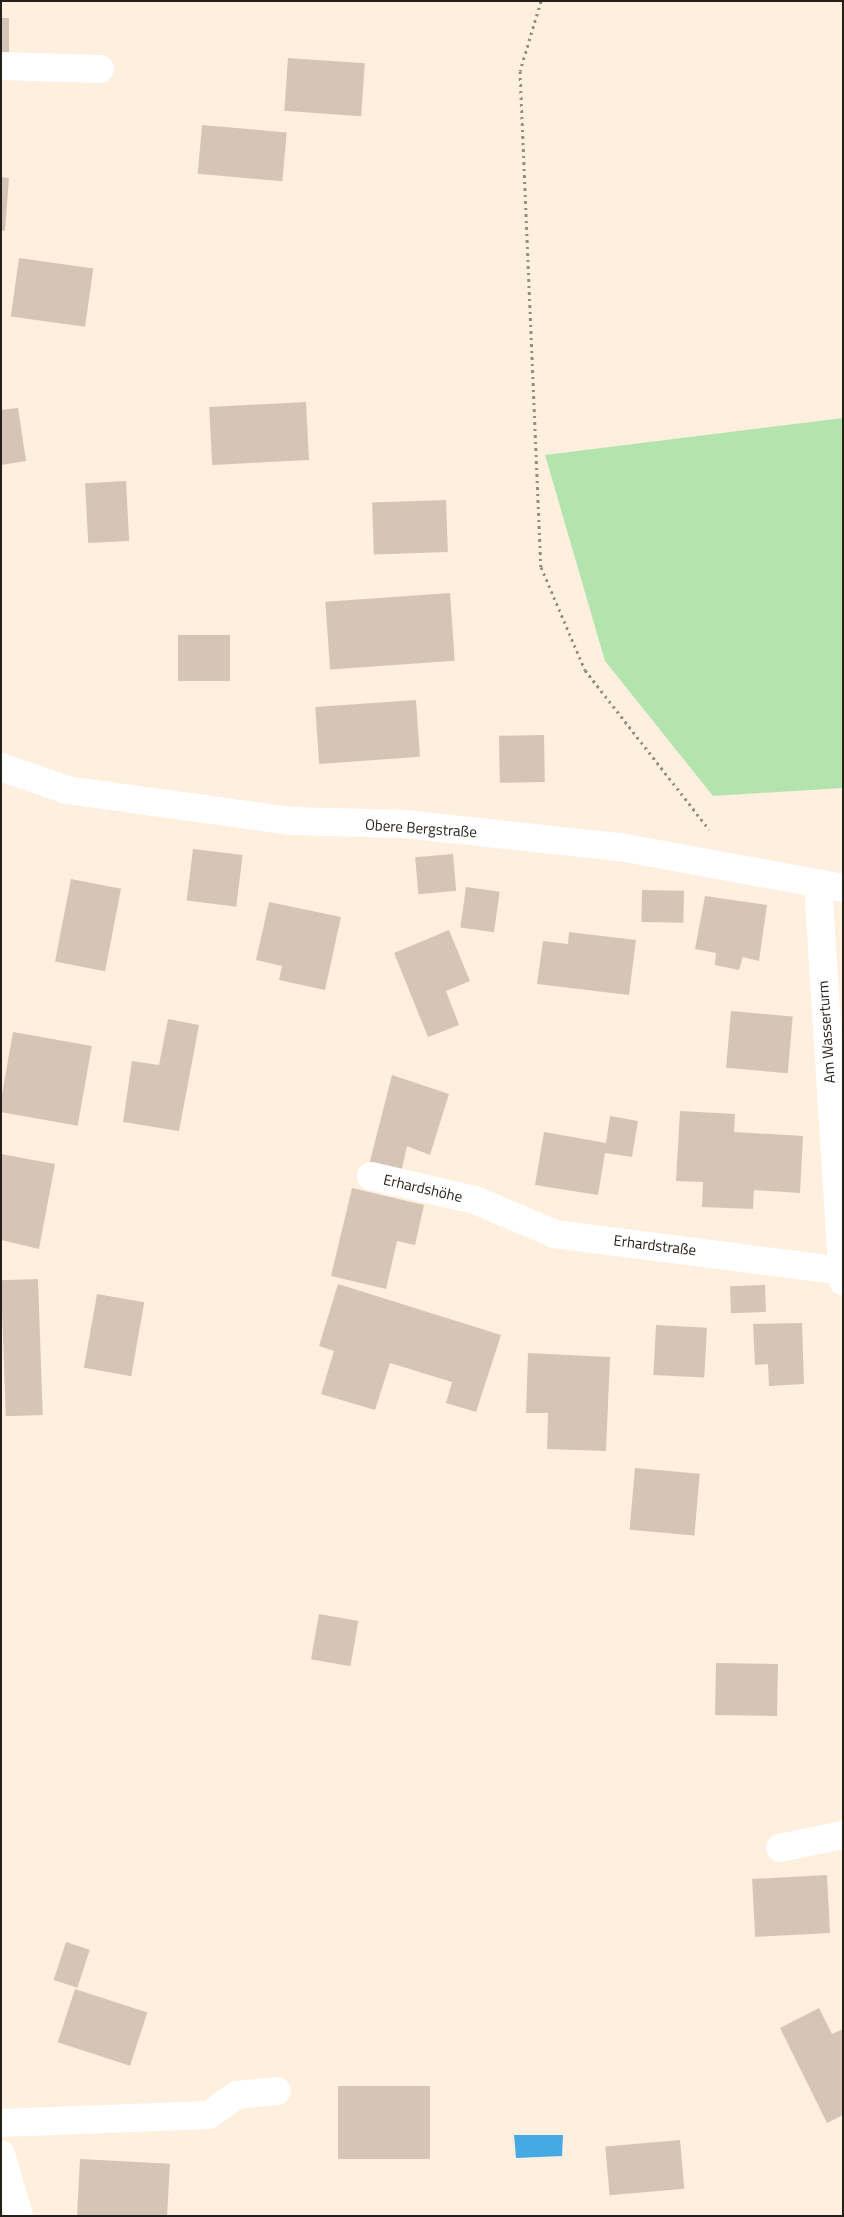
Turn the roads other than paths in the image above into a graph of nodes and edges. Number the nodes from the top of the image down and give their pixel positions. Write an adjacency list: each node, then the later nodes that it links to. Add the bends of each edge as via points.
1 (1, 66): 2 (street)
2 (100, 69)
3 (1, 767): 4 (street, Obere Bergstraße, via 68,790 292,821 404,824 620,847)
4 (831, 885): 7 (street, Am Wasserturm)
5 (372, 1176): 6 (street, Erhardshöhe)
6 (475, 1200): 7 (street, Erhardstraße, via 555,1234)
7 (842, 1274)
8 (843, 1836): 9 (street)
9 (780, 1848)
10 (277, 2091): 11 (street, via 237,2095 209,2115)
11 (1, 2123)
12 (1, 2154): 13 (street)
13 (19, 2216)

